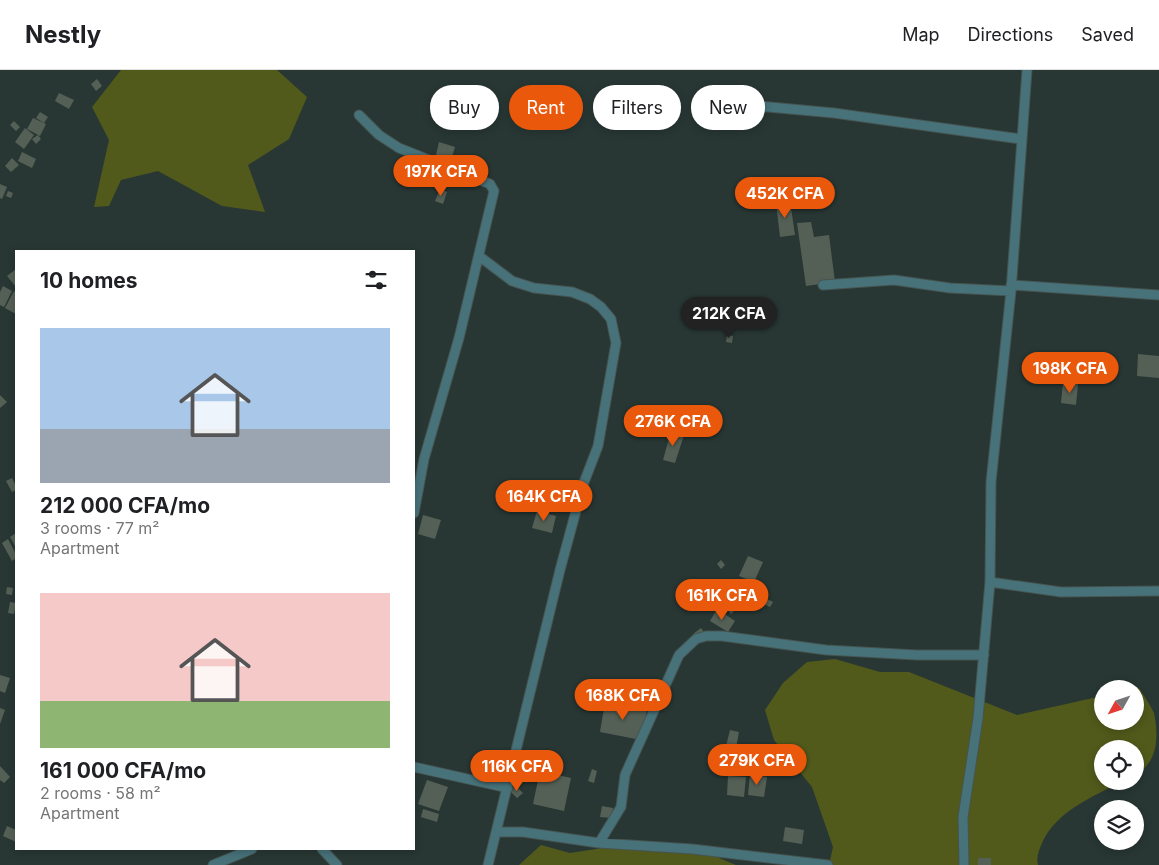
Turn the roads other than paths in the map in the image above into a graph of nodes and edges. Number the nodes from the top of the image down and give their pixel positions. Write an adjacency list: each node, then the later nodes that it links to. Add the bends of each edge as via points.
1 (1027, 70): 4 (street)
2 (765, 107): 4 (street)
3 (358, 115): 5 (street, via 399,148 490,184 494,191)
4 (1022, 139): 7 (street)
5 (479, 256): 9 (street, via 424,460); 14 (street, via 500,274 518,283 572,292 590,299 611,319 616,343 598,446 560,570)
6 (823, 285): 7 (street, via 894,280 950,288)
7 (1011, 288): 8 (street); 10 (street, via 991,482)
8 (1159, 295)
9 (415, 508)
10 (990, 582): 11 (street, via 1061,592); 12 (street)
11 (1159, 592)
12 (984, 655): 16 (street, via 826,650 722,636 696,640 679,655 625,775 616,819); 23 (street, via 963,816)
13 (415, 767): 14 (street)
14 (508, 788): 15 (street)
15 (497, 832): 16 (street, via 534,833); 21 (street)
16 (599, 843): 22 (street, via 692,849)
17 (250, 850): 19 (street)
18 (323, 850): 20 (street)
19 (213, 865)
20 (337, 865)
21 (488, 865)
22 (828, 865)
23 (964, 865)

